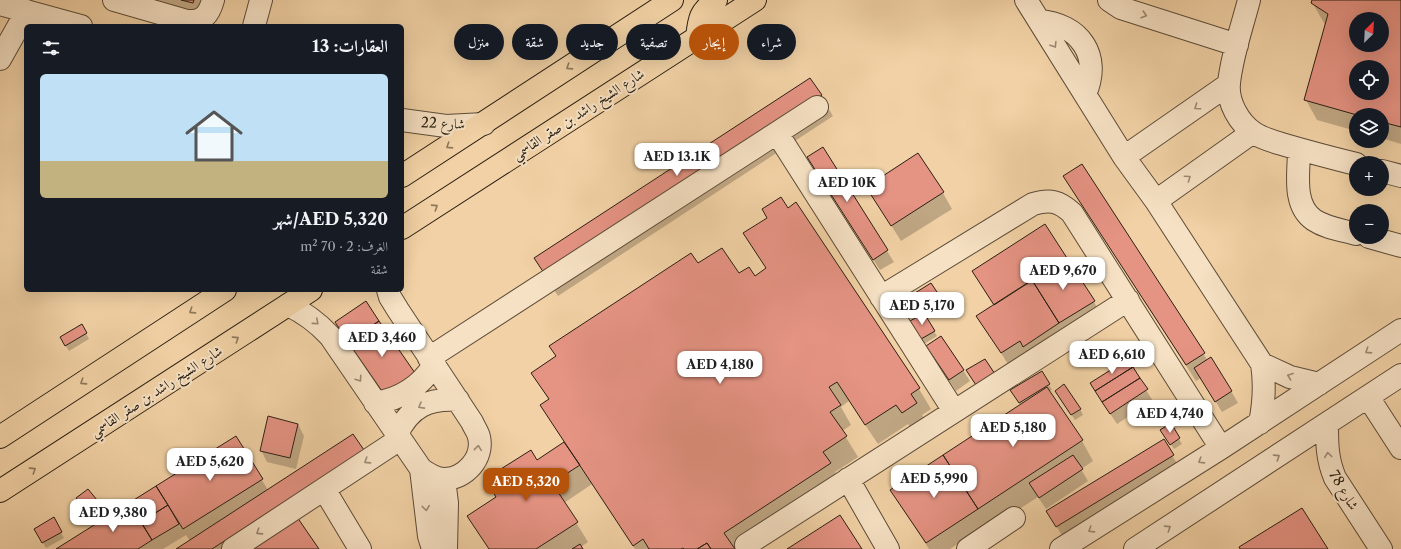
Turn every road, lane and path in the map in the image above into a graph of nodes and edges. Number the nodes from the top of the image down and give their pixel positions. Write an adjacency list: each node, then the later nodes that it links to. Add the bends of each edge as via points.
1 (114, 0): 2 (street, via 194,21 207,14)
2 (213, 0)
3 (261, 0): 13 (street)
4 (672, 0): 22 (main road, one-way to 22)
5 (716, 0): 14 (main road, via 705,9)
6 (755, 0): 15 (main road, شارع الشيخ راشد بن صقر القاسمي)
7 (1026, 0): 26 (street, one-way to 26)
8 (1109, 0): 17 (street, one-way to 17, via 1121,8)
9 (1249, 0): 17 (street)
10 (0, 4): 11 (street)
11 (27, 11): 12 (street); 18 (street)
12 (73, 24)
13 (255, 24)
14 (698, 24)
15 (718, 24)
16 (689, 43): 32 (main road, شارع الشيخ راشد بن صقر القاسمي, one-way to 16)
17 (1237, 45): 19 (street)
18 (0, 59)
19 (1229, 84): 23 (street, via 1231,103 1240,120); 26 (street, one-way to 26)
20 (817, 107): 24 (street)
21 (404, 120): 22 (street, شارع 22, via 446,126)
22 (484, 124): 29 (main road, one-way to 29)
23 (1254, 132): 25 (street, via 1266,139); 31 (street, one-way to 23)
24 (777, 133): 39 (street); 43 (street)
25 (1300, 150): 27 (street); 33 (street, via 1298,196 1304,209 1314,219 1327,226)
26 (1124, 157): 31 (street)
27 (1349, 162)
28 (1389, 173): 30 (street)
29 (404, 175)
30 (1401, 176)
31 (1156, 201): 44 (street)
32 (404, 227)
33 (1349, 232)
34 (1389, 243): 35 (street)
35 (1401, 246)
36 (222, 292): 53 (main road, one-way to 53)
37 (308, 292): 41 (main road, شارع الشيخ راشد بن صقر القاسمي)
38 (389, 292): 43 (street)
39 (881, 297): 40 (street, via 1033,204 1043,201 1064,206 1072,213); 50 (street)
40 (1128, 300): 50 (street); 55 (street)
41 (288, 305): 49 (street, one-way to 49, via 311,317 321,326); 61 (main road, شارع الشيخ راشد بن صقر القاسمي, one-way to 41)
42 (1401, 330): 46 (street, one-way to 46)
43 (431, 361): 48 (street); 49 (street, via 427,375 409,391 387,401)
44 (1262, 364): 46 (street, one-way to 44, via 1290,377); 51 (street, via 1264,399)
45 (1401, 375): 47 (street)
46 (1319, 384): 51 (street)
47 (1368, 397): 52 (street); 56 (street)
48 (458, 400): 54 (street, one-way to 54, via 439,400 421,406 402,423); 58 (street, one-way to 48, via 459,476 472,466 479,452 479,437)
49 (375, 403): 54 (street)
50 (954, 411): 59 (street)
51 (1260, 423): 55 (street)
52 (1327, 424): 71 (street, one-way to 52); 72 (street, شارع 78, one-way to 52, via 1330,468)
53 (0, 437)
54 (398, 437): 57 (street); 60 (street, one-way to 60)
55 (1222, 448): 70 (street, one-way to 70)
56 (1401, 448)
57 (421, 470): 58 (street); 66 (street, one-way to 66, via 429,536)
58 (444, 479): 67 (street, via 447,502)
59 (848, 479): 63 (street); 68 (street)
60 (324, 489): 64 (street); 65 (street, one-way to 65)
61 (0, 491)
62 (1014, 518): 69 (street)
63 (746, 545)
64 (358, 548)
65 (233, 549)
66 (433, 549)
67 (446, 549)
68 (888, 549)
69 (968, 549)
70 (1061, 549)
71 (1135, 549)
72 (1381, 549)

